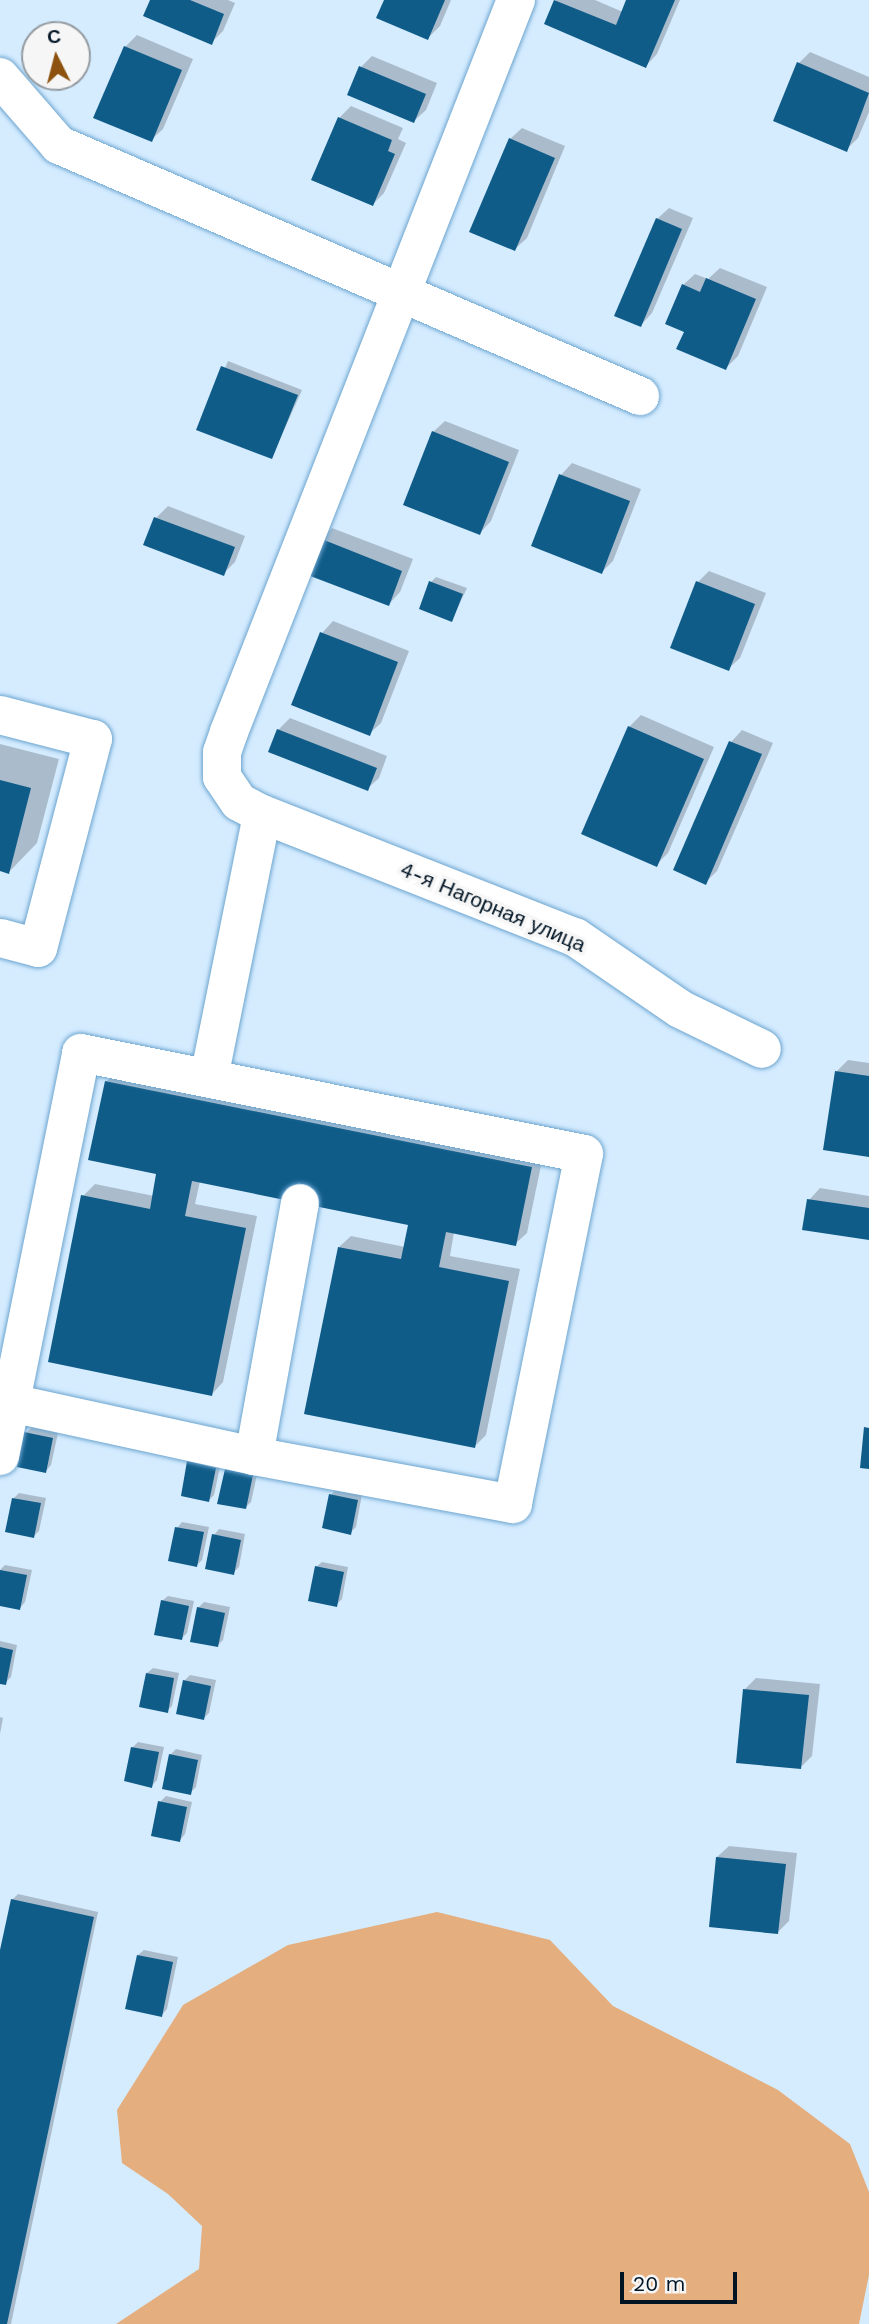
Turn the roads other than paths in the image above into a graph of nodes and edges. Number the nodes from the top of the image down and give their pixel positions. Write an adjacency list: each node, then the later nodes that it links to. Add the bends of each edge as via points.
1 (516, 0): 3 (street)
2 (0, 77): 3 (street, via 59,145)
3 (400, 296): 4 (street); 6 (street, 4-я Нагорная улица, via 222,752 222,777 239,802)
4 (640, 396)
5 (0, 715): 7 (street, via 93,739 38,948)
6 (262, 814): 8 (street, 4-я Нагорная улица, via 575,937 680,1009); 9 (street)
7 (0, 938)
8 (762, 1049)
9 (209, 1078): 11 (street, via 81,1053); 13 (street, via 584,1154 513,1504)
10 (300, 1203): 13 (street)
11 (11, 1403): 12 (street); 13 (street)
12 (0, 1456)
13 (254, 1456)

